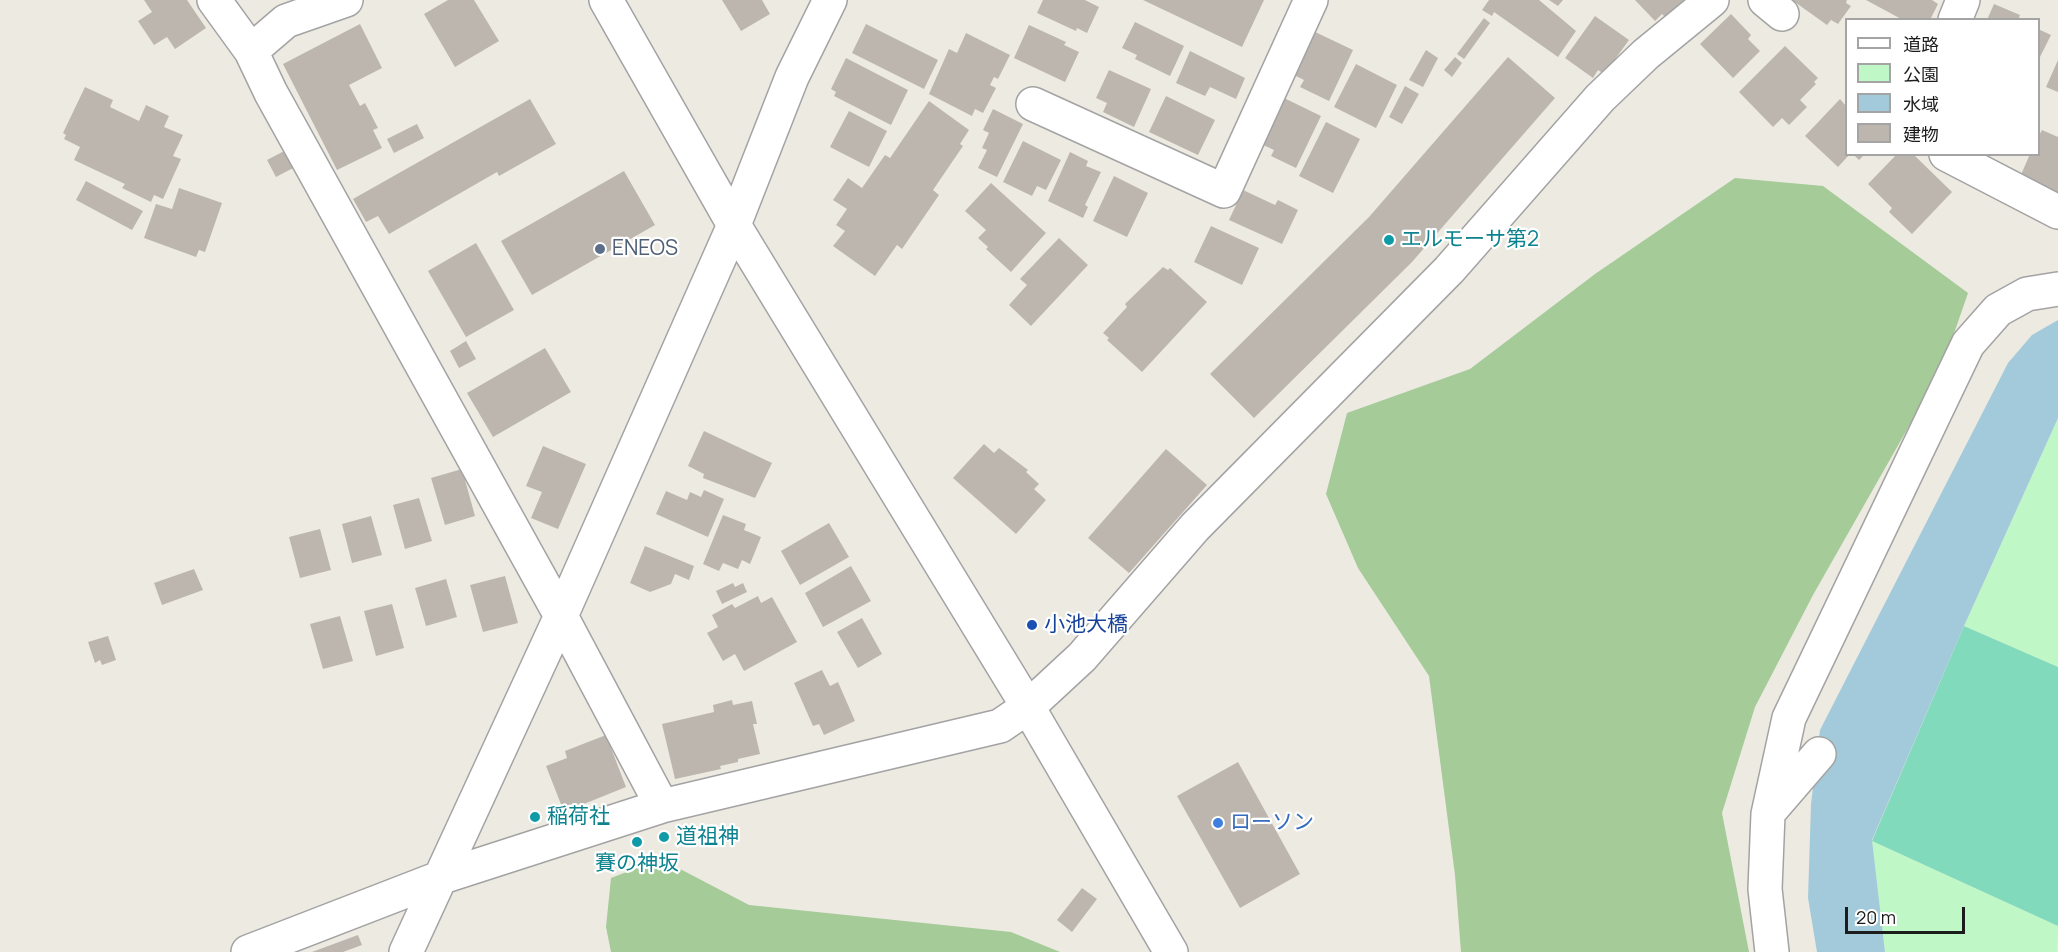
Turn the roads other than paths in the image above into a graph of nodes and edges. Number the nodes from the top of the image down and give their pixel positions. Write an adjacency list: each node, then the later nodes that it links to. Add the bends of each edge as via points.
1 (214, 0): 9 (street)
2 (346, 0): 9 (street, via 286,21)
3 (606, 0): 13 (street)
4 (830, 0): 13 (street, via 792,77)
5 (1311, 0): 10 (street, via 1224,191)
6 (1712, 0): 16 (street, via 1600,98 1449,270 1196,527 1082,657)
7 (1963, 0): 8 (street)
8 (1956, 18)
9 (251, 51): 15 (street)
10 (1033, 104)
11 (1950, 156): 12 (street)
12 (2058, 212)
13 (734, 225): 15 (street); 16 (street)
14 (2058, 288): 19 (street, via 2027,294 1998,310 1968,344 1790,718)
15 (561, 616): 18 (street); 20 (street)
16 (1028, 707): 18 (street, via 1000,726); 23 (street)
17 (1819, 754): 19 (street)
18 (662, 806): 20 (street)
19 (1767, 814): 24 (street, via 1765,889)
20 (442, 877): 21 (street); 22 (street)
21 (248, 952)
22 (406, 952)
23 (1171, 952)
24 (1772, 952)

